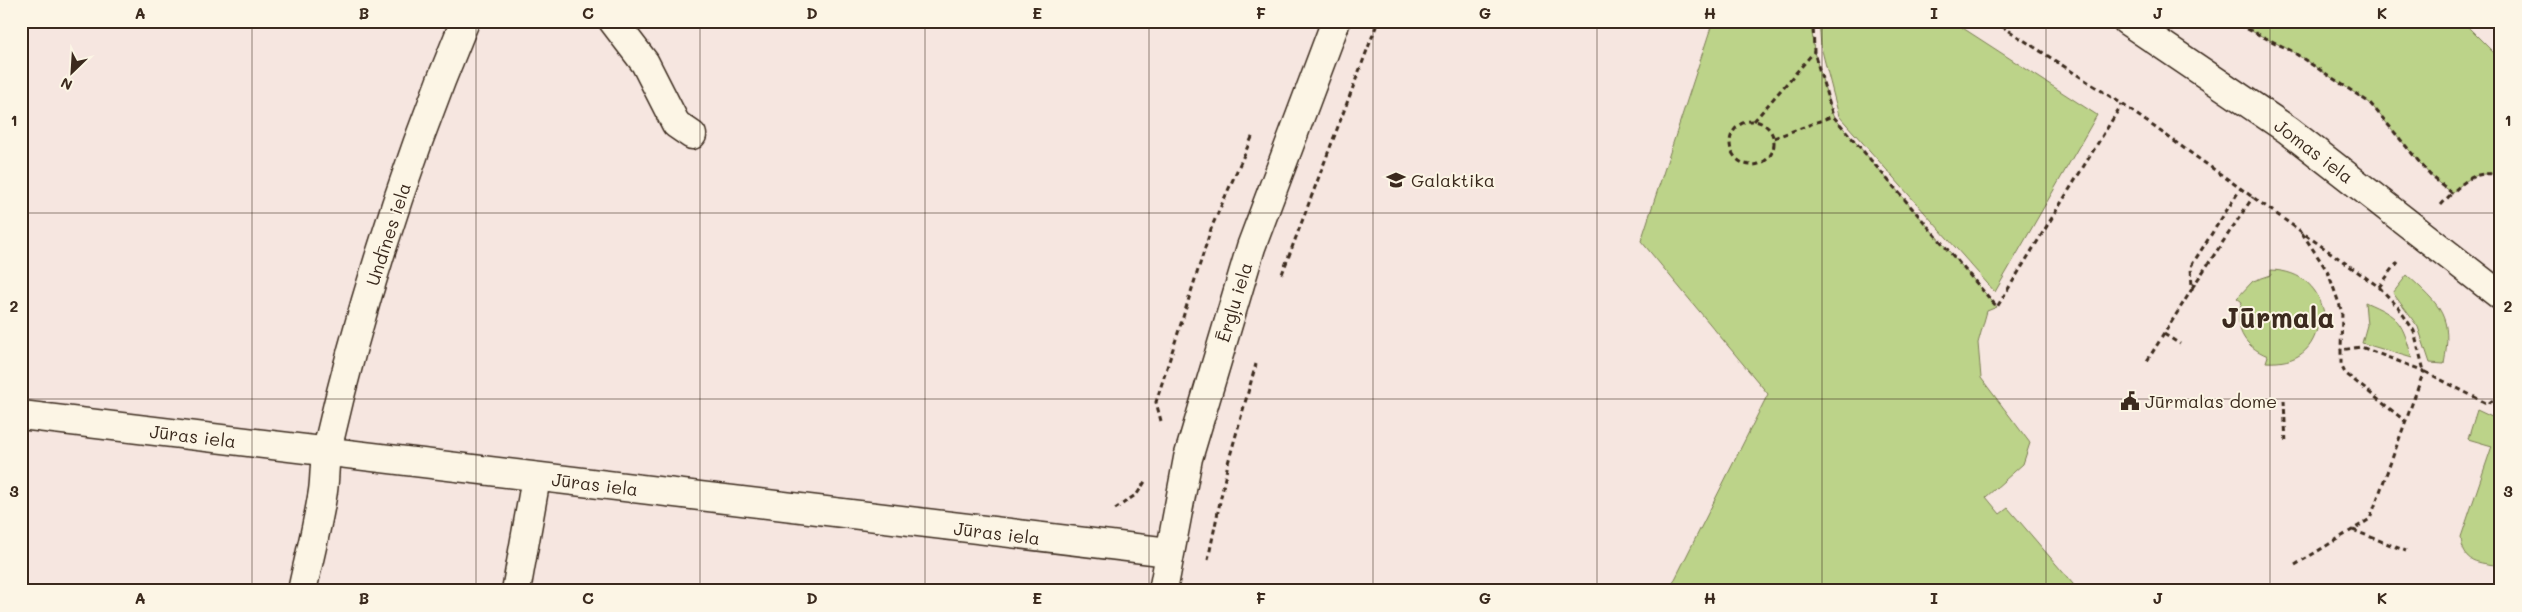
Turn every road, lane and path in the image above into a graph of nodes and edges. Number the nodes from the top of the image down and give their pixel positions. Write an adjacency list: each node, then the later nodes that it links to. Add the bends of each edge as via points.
1 (465, 21): 35 (street, Undīnes iela, via 431,104 364,310)
2 (613, 21): 13 (street, via 645,63 676,124)
3 (1336, 21): 39 (street, Ērgļu iela, via 1251,247 1188,458)
4 (1374, 21): 20 (path, via 1377,24)
5 (1813, 21): 9 (path)
6 (1994, 21): 10 (path)
7 (2127, 21): 23 (street, Jomas iela, via 2288,130)
8 (2231, 21): 15 (path, via 2290,50 2370,103 2430,175 2452,193 2465,180 2484,172)
9 (1814, 52): 11 (path); 12 (path)
10 (2122, 104): 11 (path, via 1997,308); 16 (path)
11 (1833, 116): 14 (path)
12 (1754, 121): 14 (path, via 1766,126); 14 (path, via 1739,126 1733,134 1730,144 1740,163 1751,166 1762,163 1770,156)
13 (692, 135)
14 (1774, 138)
15 (2501, 175)
16 (2241, 188): 17 (path); 22 (path, via 2191,266)
17 (2253, 197): 18 (path); 22 (path)
18 (2301, 231): 21 (path); 26 (path, via 2328,272 2342,312)
19 (2402, 256): 21 (path)
20 (1281, 278)
21 (2379, 287): 29 (path, via 2414,332)
22 (2192, 289): 24 (path)
23 (2497, 294)
24 (2164, 334): 25 (path); 28 (path)
25 (2180, 344)
26 (2341, 350): 29 (path, via 2361,347); 33 (path, via 2341,365 2345,373)
27 (1257, 361): 40 (path, via 1228,463)
28 (2147, 361)
29 (2424, 371): 30 (path, via 2488,404); 33 (path)
30 (2501, 394)
31 (2284, 400): 34 (path)
32 (21, 415): 35 (street, Jūras iela)
33 (2405, 421): 37 (path, via 2370,519)
34 (2286, 445)
35 (326, 452): 36 (street, Jūras iela); 42 (street, Undīnes iela, via 325,481)
36 (536, 478): 39 (street, Jūras iela); 43 (street)
37 (2353, 530): 38 (path); 41 (path)
38 (2406, 551)
39 (1169, 552): 44 (street, Ērgļu iela)
40 (1207, 564)
41 (2295, 566)
42 (302, 591)
43 (516, 591)
44 (1163, 591)

